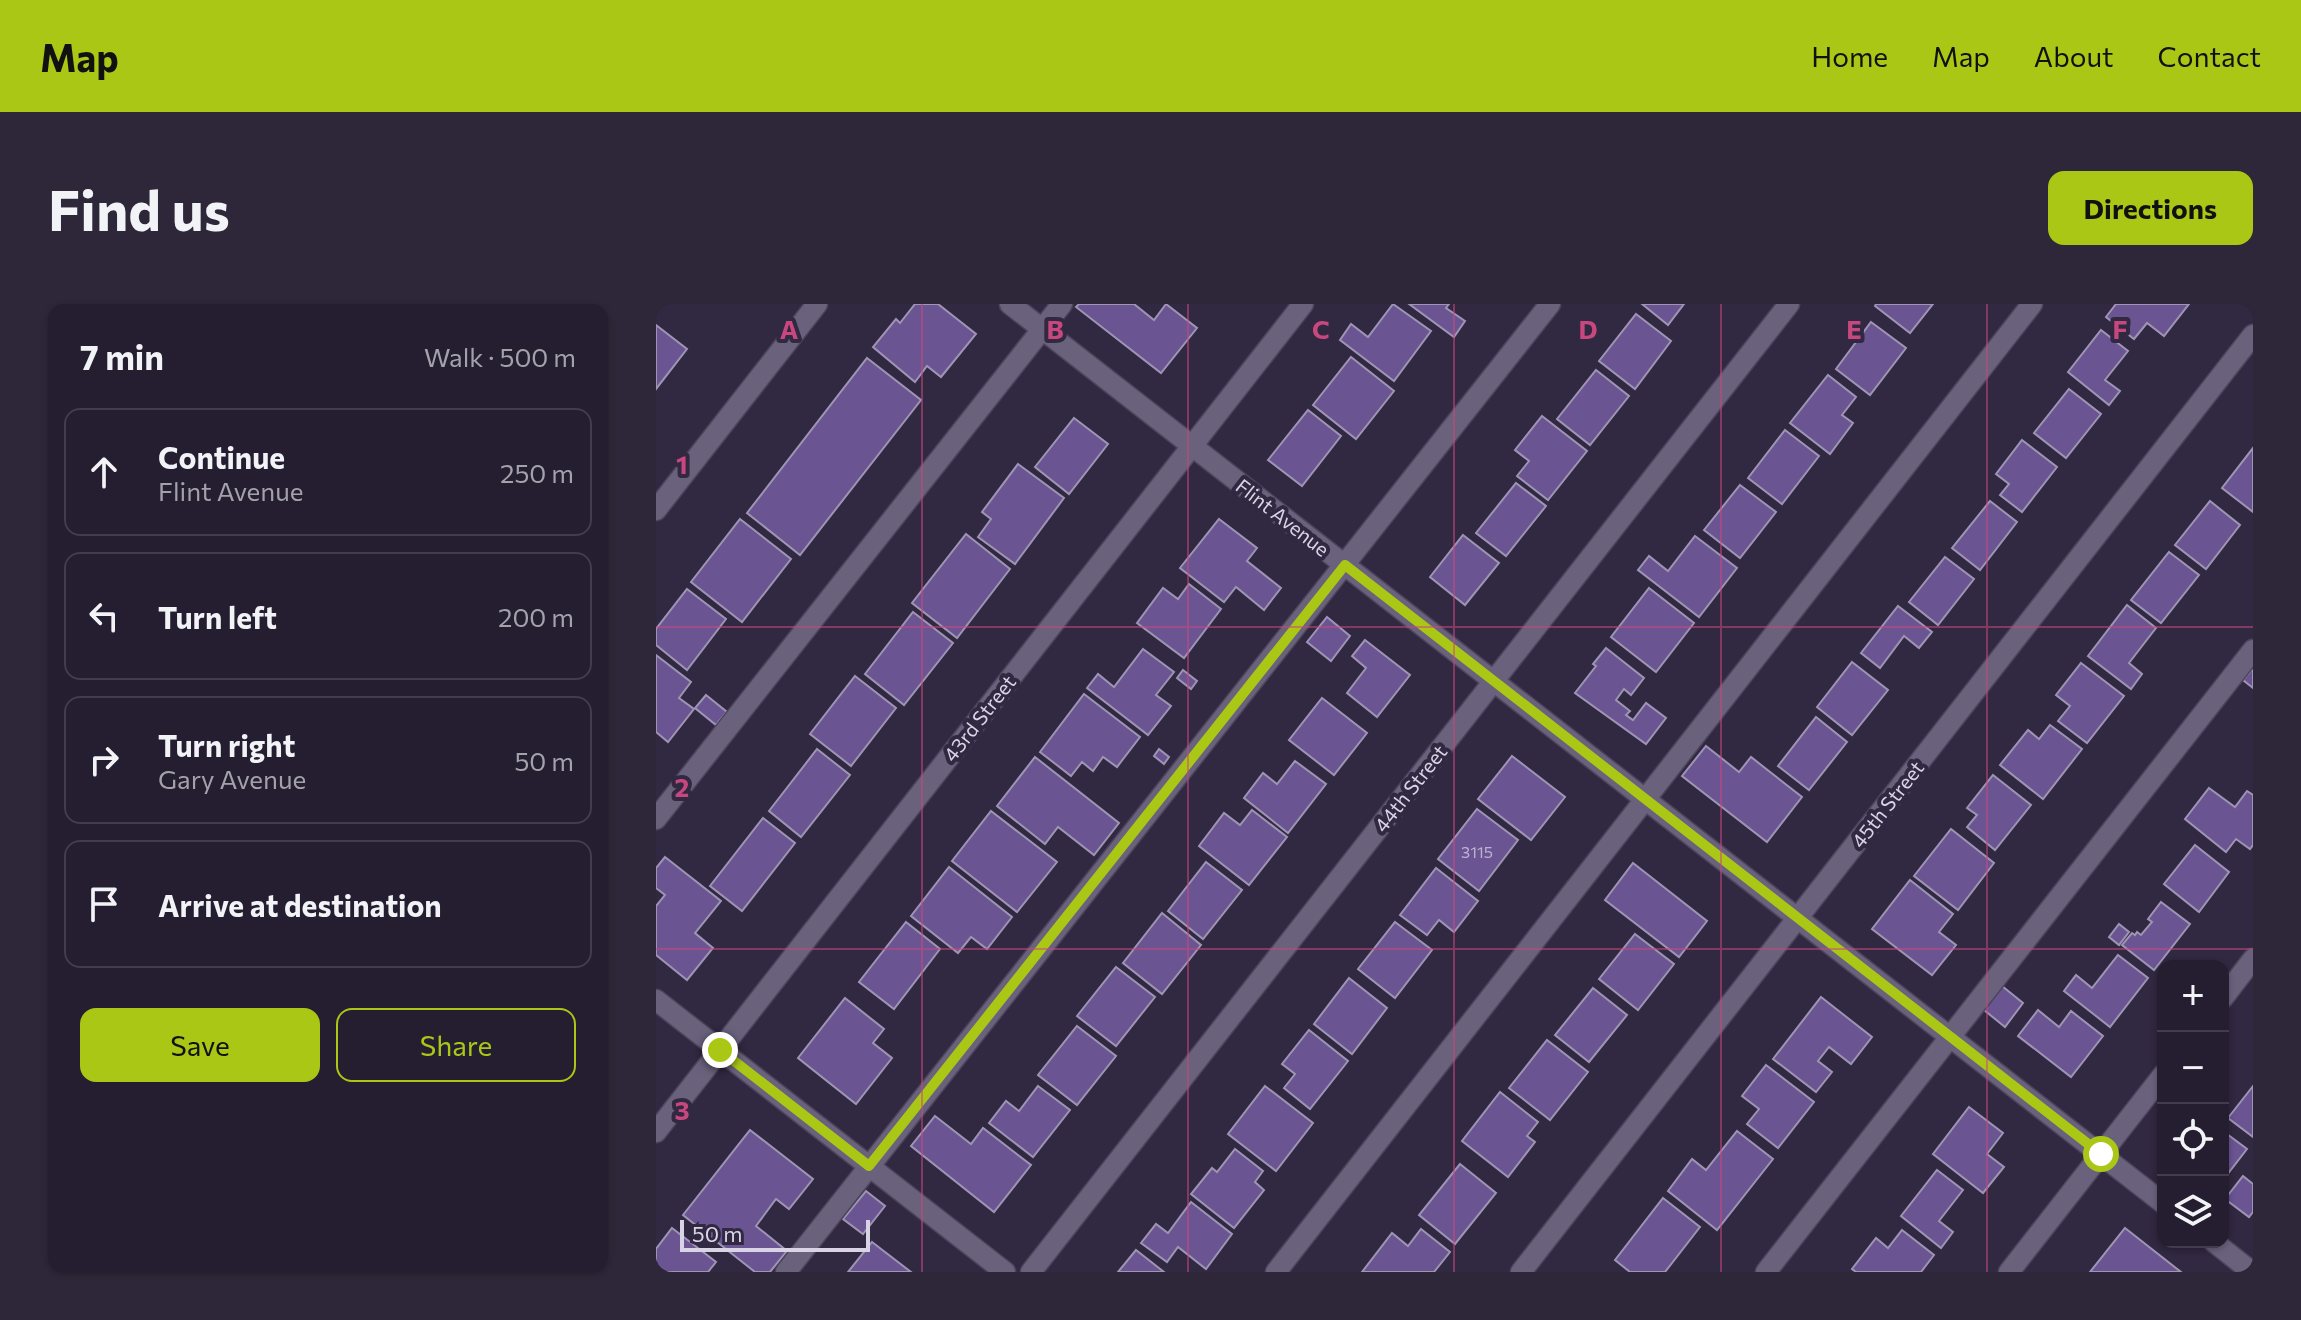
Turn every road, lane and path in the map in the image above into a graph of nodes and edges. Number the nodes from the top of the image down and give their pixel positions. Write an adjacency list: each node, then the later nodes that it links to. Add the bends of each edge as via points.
1 (817, 304): 11 (street)
2 (1010, 304): 8 (street, Flint Avenue)
3 (1062, 304): 8 (street)
4 (1303, 304): 10 (street, 43rd Street)
5 (1550, 304): 12 (street)
6 (1789, 304): 14 (street, 44th Street)
7 (2032, 304): 15 (street)
8 (1042, 330): 10 (street, Flint Avenue); 16 (street)
9 (2253, 335): 17 (street, 45th Street)
10 (1192, 446): 12 (street, Flint Avenue); 22 (street, 43rd Street)
11 (656, 510)
12 (1345, 565): 14 (street, Flint Avenue); 26 (street)
13 (2253, 650): 21 (street)
14 (1494, 682): 15 (street, Flint Avenue); 32 (street, 44th Street)
15 (1644, 799): 17 (street, Flint Avenue); 33 (street)
16 (656, 819)
17 (1798, 918): 21 (street, Flint Avenue); 34 (street, 45th Street)
18 (2253, 959): 19 (street)
19 (2229, 990)
20 (656, 1000): 22 (street)
21 (1951, 1037): 25 (street, Flint Avenue); 35 (street)
22 (720, 1050): 24 (street, 43rd Street); 26 (street)
23 (2157, 1083): 25 (street)
24 (656, 1132)
25 (2101, 1154): 27 (street, Flint Avenue); 36 (street)
26 (869, 1166): 30 (street); 31 (street)
27 (2157, 1198)
28 (2222, 1248): 29 (street)
29 (2252, 1271)
30 (786, 1272)
31 (1005, 1272)
32 (1031, 1272)
33 (1276, 1272)
34 (1521, 1272)
35 (1766, 1272)
36 (2009, 1272)

